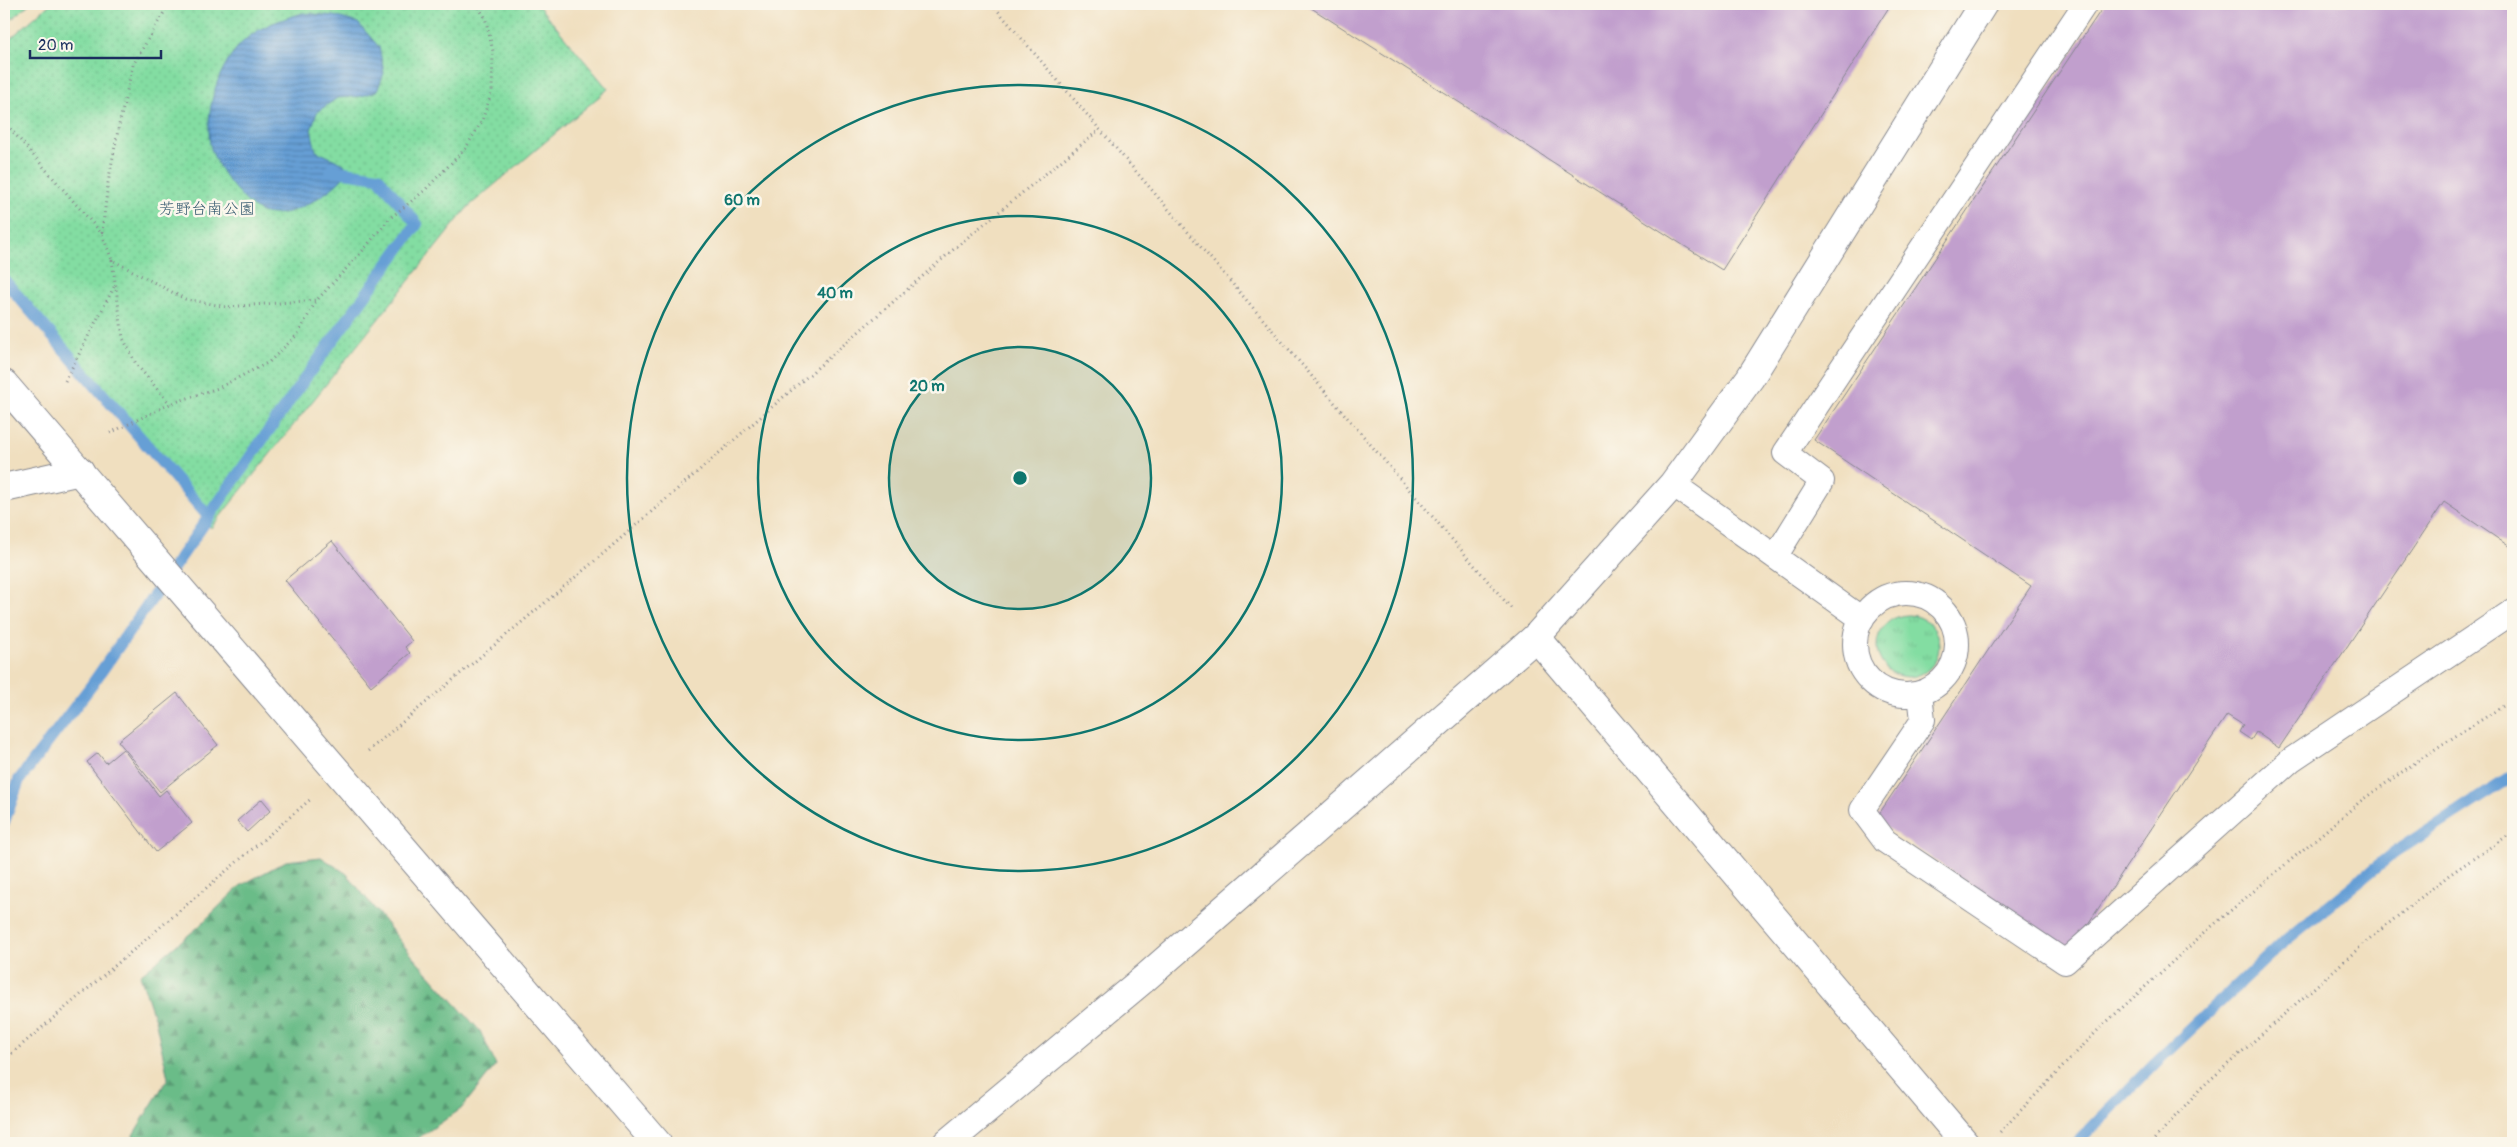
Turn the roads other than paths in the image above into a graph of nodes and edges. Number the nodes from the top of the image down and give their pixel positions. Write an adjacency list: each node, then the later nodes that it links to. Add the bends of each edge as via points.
1 (1983, 4): 5 (street, via 1750,378)
2 (2085, 4): 7 (lane, via 1785,453 1822,481)
3 (4, 384): 4 (street)
4 (80, 472): 6 (street); 12 (street)
5 (1673, 484): 7 (lane); 10 (street)
6 (4, 488)
7 (1775, 557): 9 (lane)
8 (2513, 611): 11 (lane, via 2291,760 2065,962 1885,841 1862,810 1923,720)
9 (1862, 619): 11 (lane, via 1856,630 1859,666 1884,691); 11 (lane, via 1877,601 1893,594 1910,592 1928,597 1943,607 1953,622 1958,639 1956,657 1936,686)
10 (1536, 637): 13 (street, via 1145,978); 14 (street)
11 (1920, 694)
12 (657, 1143)
13 (948, 1143)
14 (1965, 1143)

